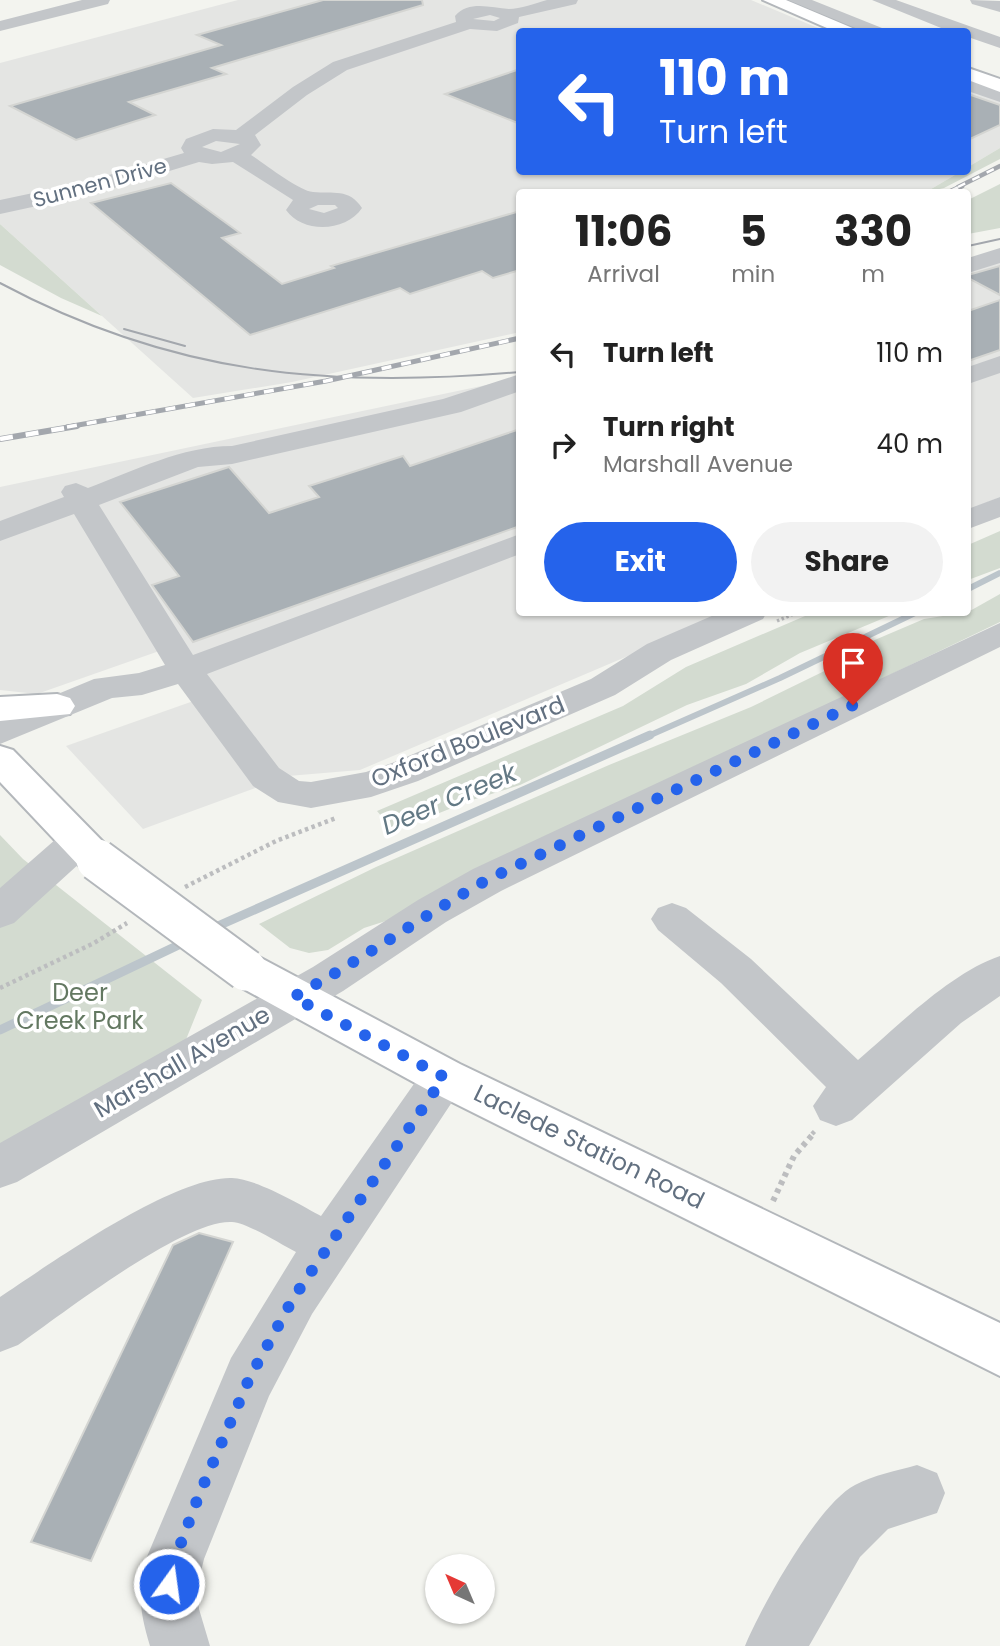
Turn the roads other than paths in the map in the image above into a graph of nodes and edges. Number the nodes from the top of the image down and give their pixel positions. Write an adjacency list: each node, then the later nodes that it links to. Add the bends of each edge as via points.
1 (102, 0): 10 (street)
2 (570, 0): 9 (street)
3 (771, 0): 8 (main road)
4 (796, 0): 14 (street)
5 (880, 0): 15 (street)
6 (978, 0): 7 (street)
7 (1000, 7)
8 (809, 15): 12 (street); 13 (main road)
9 (505, 19): 11 (street); 24 (street, via 495,10 474,12 463,17 470,24 340,66 300,91)
10 (0, 26)
11 (516, 28)
12 (821, 28)
13 (843, 28)
14 (872, 28)
15 (958, 28)
16 (971, 33): 17 (street)
17 (1000, 43)
18 (971, 63): 19 (street)
19 (1000, 74)
20 (971, 75): 22 (main road)
21 (971, 85): 23 (street)
22 (1000, 86)
23 (1000, 96)
24 (238, 146): 25 (street); 26 (street, Sunnen Drive, via 220,134 201,138 191,148 199,155 89,188)
25 (308, 200)
26 (0, 207)
27 (1000, 255): 28 (street)
28 (971, 265)
29 (1000, 364): 30 (street)
30 (971, 375)
31 (516, 383): 32 (street, via 451,406 232,455 199,458)
32 (79, 497): 35 (street); 39 (street, Oxford Boulevard)
33 (1000, 506): 34 (street)
34 (971, 519)
35 (0, 532)
36 (516, 545): 39 (street)
37 (742, 616): 39 (street, Oxford Boulevard, via 659,652 603,687 405,772 371,784 311,795 292,793 266,777)
38 (1000, 634): 50 (street, Marshall Avenue, via 487,880)
39 (185, 670): 40 (street)
40 (142, 684): 41 (street, via 106,687); 44 (street, via 114,705)
41 (57, 706): 42 (main road); 43 (street)
42 (0, 709)
43 (0, 732)
44 (0, 751)
45 (0, 760): 46 (main road, Laclede Station Road)
46 (88, 851): 47 (street); 50 (main road, Laclede Station Road, bridge, via 246,970)
47 (0, 912)
48 (672, 919): 49 (street, via 736,971 846,1096 946,1011)
49 (1000, 973)
50 (293, 997): 51 (main road, Laclede Station Road); 52 (street, Marshall Avenue)
51 (444, 1077): 53 (street); 55 (main road, Laclede Station Road)
52 (0, 1167)
53 (329, 1244): 54 (street, via 234,1200 193,1206 97,1262); 57 (street, via 250,1377 175,1559 169,1608)
54 (0, 1327)
55 (1000, 1350)
56 (917, 1493): 58 (street, via 872,1506 840,1538)
57 (180, 1646)
58 (775, 1646)

